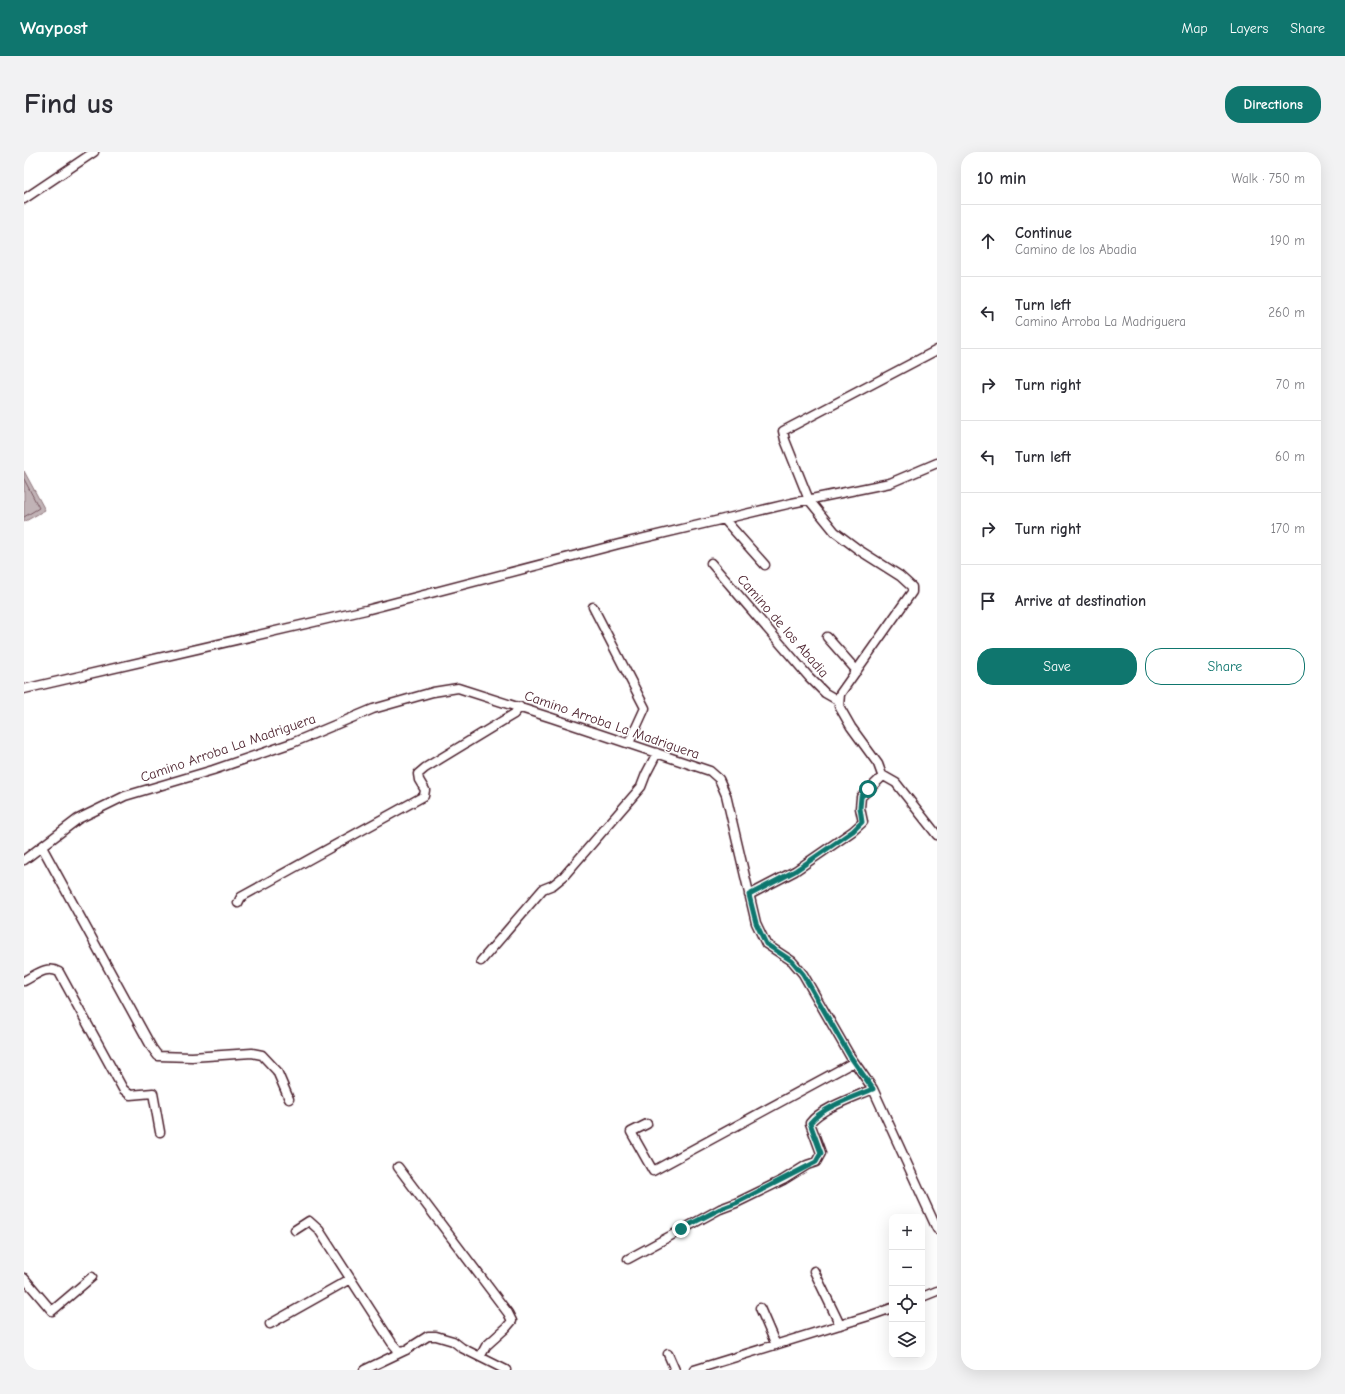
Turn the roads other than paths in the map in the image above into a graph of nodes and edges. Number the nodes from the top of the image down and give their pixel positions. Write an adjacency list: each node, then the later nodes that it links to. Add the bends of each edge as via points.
1 (94, 152): 2 (street)
2 (24, 199)
3 (937, 350): 5 (street, via 783,431)
4 (937, 463): 5 (street, via 890,483)
5 (810, 500): 6 (street); 11 (street, Camino de los Abadia, via 835,532 912,587 912,592)
6 (724, 519): 8 (street); 12 (street, via 366,610)
7 (711, 563): 13 (street, Camino de los Abadia, via 809,677 825,693)
8 (765, 566)
9 (593, 607): 15 (street, via 645,708)
10 (828, 637): 11 (street, Camino de los Abadia)
11 (857, 671): 13 (street, Camino de los Abadia, via 840,694)
12 (24, 689)
13 (839, 701): 17 (street, via 850,727 878,764)
14 (520, 707): 15 (street, Camino Arroba La Madriguera); 19 (street, Camino Arroba La Madriguera, via 458,688 433,692 373,709 292,743 125,796 78,819); 22 (street, via 514,714 418,774 425,790 424,796 241,898)
15 (628, 744): 16 (street, Camino Arroba La Madriguera)
16 (657, 753): 21 (street, Camino Arroba La Madriguera, via 710,771 719,779 726,795); 23 (street, via 637,792 564,876 543,889)
17 (882, 775): 18 (street, via 896,783); 21 (street, via 861,797 862,822 853,831 795,871)
18 (937, 835)
19 (42, 847): 20 (street, Camino Arroba La Madriguera); 27 (street, via 158,1056 192,1057 252,1053 262,1055 277,1071)
20 (24, 860)
21 (749, 895): 25 (street, Camino Arroba La Madriguera, via 756,923 766,944 792,961 803,974)
22 (238, 903)
23 (481, 961)
24 (24, 981): 29 (street, via 46,968 58,972 123,1089 130,1095 154,1093)
25 (854, 1062): 26 (street, Camino Arroba La Madriguera); 28 (street, via 653,1171 631,1132)
26 (873, 1089): 31 (street, Camino Arroba La Madriguera); 33 (street, via 828,1109 810,1123 821,1153 816,1162 720,1209)
27 (289, 1099)
28 (647, 1124)
29 (160, 1132)
30 (398, 1167): 47 (street, via 512,1321 486,1346)
31 (936, 1224)
32 (295, 1230): 37 (street, via 309,1221 319,1230)
33 (628, 1259)
34 (814, 1271): 43 (street)
35 (92, 1277): 36 (street, via 52,1311)
36 (24, 1278)
37 (350, 1279): 42 (street); 45 (street, via 392,1343 399,1350)
38 (937, 1291): 39 (street)
39 (925, 1296)
40 (760, 1308): 44 (street)
41 (889, 1309): 43 (street)
42 (270, 1324)
43 (840, 1325): 44 (street)
44 (776, 1345): 51 (street)
45 (406, 1350): 47 (street, via 428,1336 436,1336 453,1341); 48 (street)
46 (668, 1354): 50 (street)
47 (480, 1357): 49 (street)
48 (364, 1370)
49 (506, 1370)
50 (675, 1370)
51 (694, 1370)

